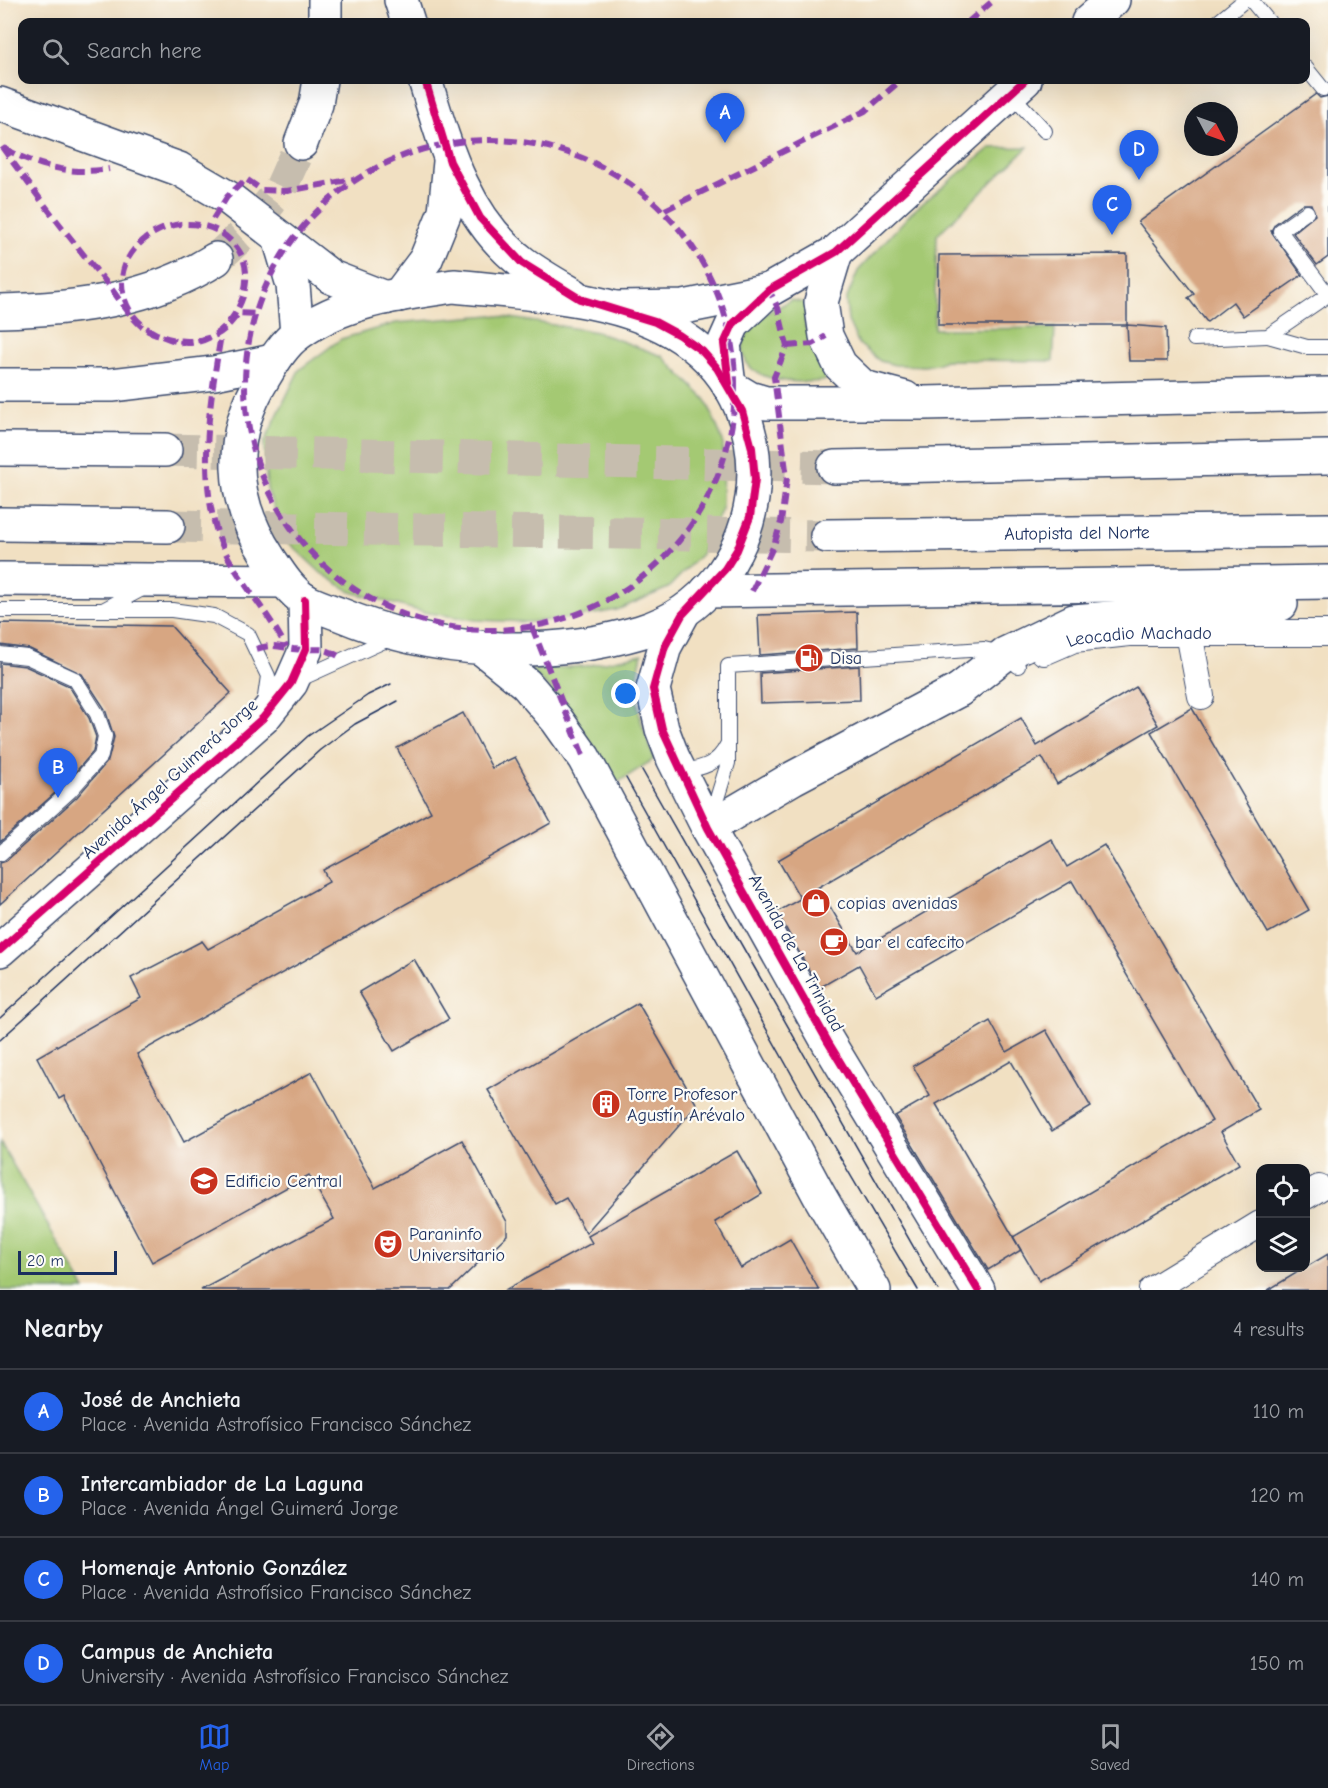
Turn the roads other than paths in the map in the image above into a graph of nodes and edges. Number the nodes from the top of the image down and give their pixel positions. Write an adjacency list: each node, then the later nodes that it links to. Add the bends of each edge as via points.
1 (326, 0): 6 (main road)
2 (401, 0): 7 (main road)
3 (1113, 0): 8 (main road)
4 (1245, 0): 9 (lane)
5 (1251, 0): 10 (lane)
6 (325, 18)
7 (407, 18)
8 (1093, 18)
9 (1223, 18)
10 (1266, 18)
11 (1310, 74): 15 (lane)
12 (319, 84): 18 (main road)
13 (426, 84): 19 (main road)
14 (1017, 86): 17 (lane); 22 (main road)
15 (1323, 89)
16 (0, 104): 21 (main road, via 179,169 228,196)
17 (1045, 131)
18 (301, 143)
19 (450, 162): 26 (main road, via 445,212 426,259); 27 (main road, via 480,218 522,262)
20 (1307, 212): 25 (lane, via 1280,231)
21 (279, 238): 26 (main road, via 331,277); 30 (main road, via 293,285)
22 (836, 252): 24 (main road); 38 (main road, via 821,302 826,336 840,365 863,387)
23 (216, 259): 29 (main road, via 155,289 45,309)
24 (769, 290): 28 (main road, via 684,307); 36 (main road, via 733,324 724,344)
25 (1328, 295): 31 (lane)
26 (392, 296): 27 (main road, via 454,286); 30 (main road, via 346,306)
27 (580, 299): 28 (main road)
28 (612, 309): 36 (main road, via 655,321 679,335 702,351)
29 (0, 311)
30 (297, 334): 34 (main road)
31 (1268, 336): 32 (lane); 33 (lane, via 1307,347)
32 (1194, 339)
33 (1328, 347)
34 (273, 362): 35 (main road, via 112,385); 50 (main road, via 252,397 239,434 237,474 247,515 263,549)
35 (0, 384)
36 (729, 386): 38 (main road, via 766,404); 51 (main road, via 742,411 755,479 750,517 737,550)
37 (1328, 394): 38 (main road)
38 (924, 403)
39 (0, 449): 40 (main road)
40 (165, 450)
41 (1328, 457): 42 (main road)
42 (834, 467)
43 (0, 524): 44 (main road)
44 (168, 526)
45 (1328, 530): 46 (main road, Autopista del Norte)
46 (827, 536)
47 (0, 579): 48 (main road)
48 (159, 579): 50 (main road); 54 (lane)
49 (1328, 582): 51 (main road)
50 (294, 590): 58 (main road); 62 (main road, Avenida Ángel Guimerá Jorge, via 306,649)
51 (707, 591): 55 (main road)
52 (1328, 600): 61 (main road, via 1074,621)
53 (0, 610): 54 (lane)
54 (101, 611): 62 (lane, via 172,610 214,616 248,634)
55 (682, 615): 59 (main road, via 609,641 518,649); 65 (main road, Avenida de La Trinidad, via 665,646 653,689 662,729)
56 (1189, 633): 57 (street, Leocadio Machado); 61 (street, Leocadio Machado, via 1129,633 1074,639); 63 (street)
57 (1328, 633)
58 (398, 635): 59 (main road); 62 (lane, Avenida Ángel Guimerá Jorge)
59 (480, 647): 70 (main road, via 526,684 584,758)
60 (0, 654): 67 (lane, via 27,657 75,679 97,714 105,736 101,756 70,791)
61 (1012, 660): 64 (lane, via 984,649 728,666); 66 (main road)
62 (280, 680): 68 (main road, Avenida Ángel Guimerá Jorge, via 263,718)
63 (1201, 696)
64 (728, 744): 65 (lane, via 721,758 701,768); 66 (lane, via 728,763)
65 (680, 772): 66 (main road, Avenida de La Trinidad)
66 (708, 828): 71 (main road, Avenida de La Trinidad, via 828,1042)
67 (0, 854)
68 (0, 950)
69 (1256, 1226): 72 (street)
70 (874, 1290)
71 (978, 1290)
72 (1152, 1290)

